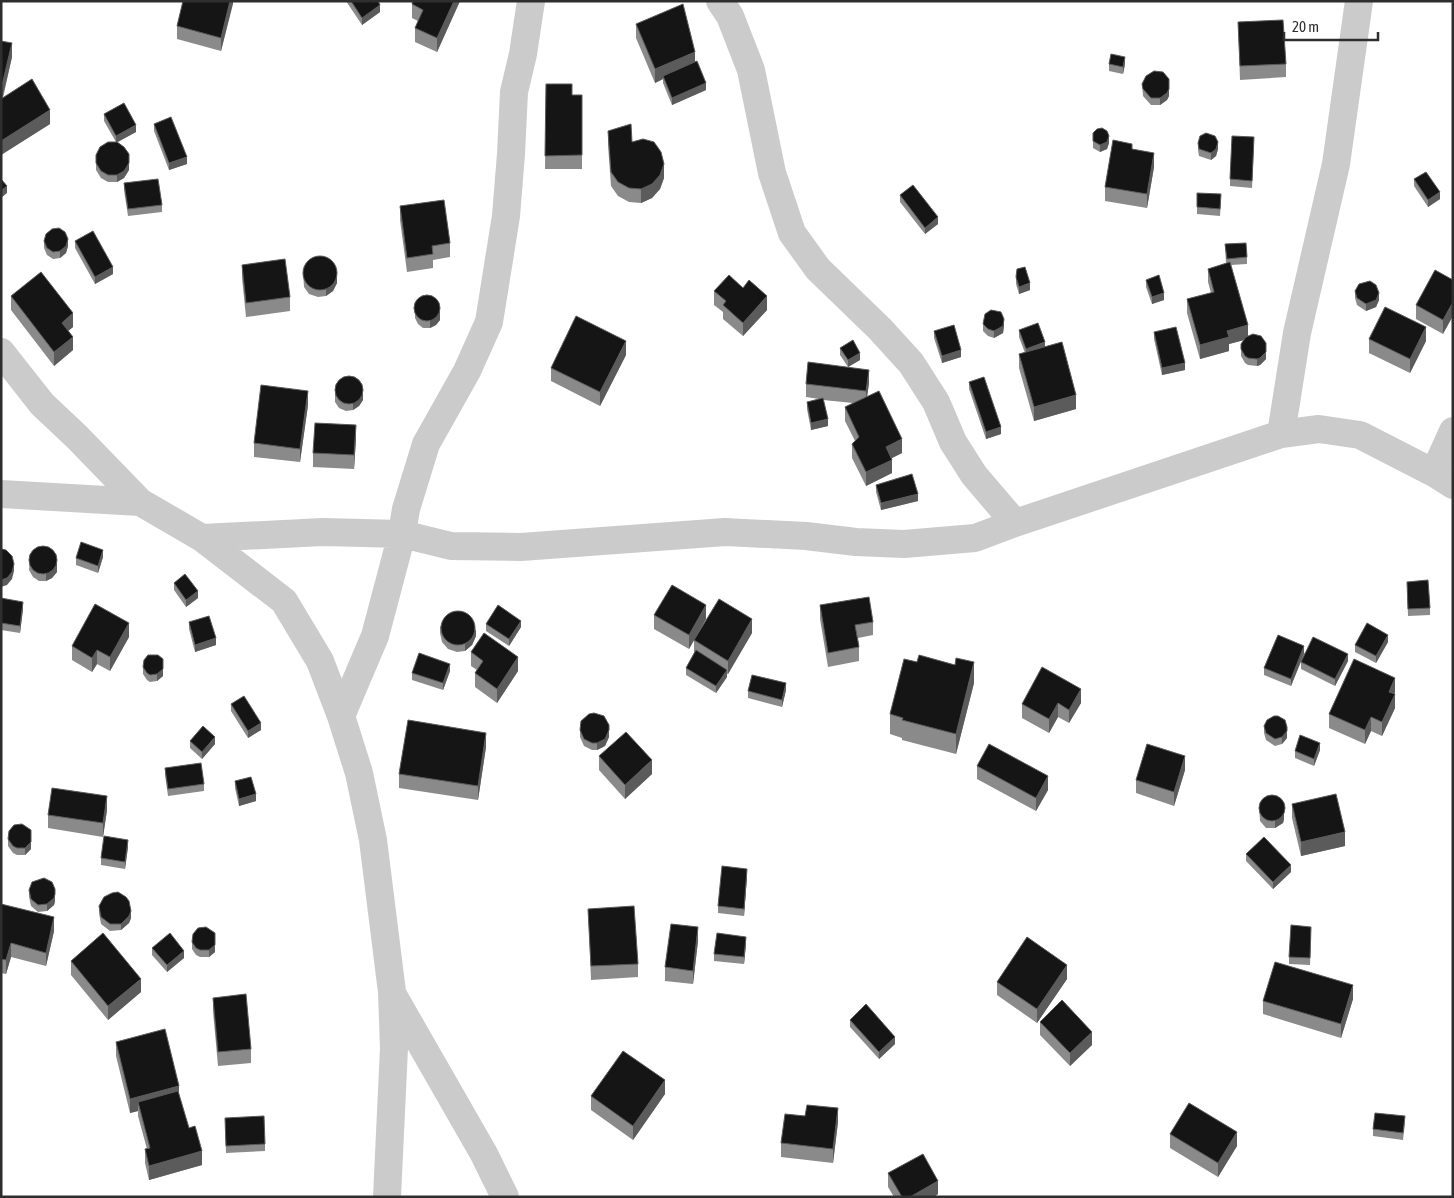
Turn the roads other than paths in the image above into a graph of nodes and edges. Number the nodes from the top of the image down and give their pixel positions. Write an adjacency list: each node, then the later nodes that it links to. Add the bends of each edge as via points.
1 (531, 1): 11 (street, via 514,92 506,216 489,322 426,444 406,509)
2 (720, 1): 10 (street, via 730,16 751,70 772,173 792,233 818,269 911,363 936,402 953,442 974,475)
3 (1360, 1): 6 (street, via 1336,164 1297,333)
4 (1, 352): 9 (street, via 42,404)
5 (1453, 430): 7 (street)
6 (1281, 434): 7 (street, via 1319,429 1360,435); 10 (street)
7 (1444, 479)
8 (1, 494): 9 (street)
9 (140, 502): 12 (street)
10 (1015, 523): 11 (street, via 976,538 904,544 725,532 521,548 451,546)
11 (402, 534): 12 (street, via 323,532); 13 (street, via 375,636)
12 (202, 538): 13 (street, via 284,601 320,661)
13 (341, 716): 14 (street, via 359,773 373,840)
14 (392, 992): 15 (street, via 394,1048); 16 (street)
15 (388, 1197)
16 (505, 1197)

